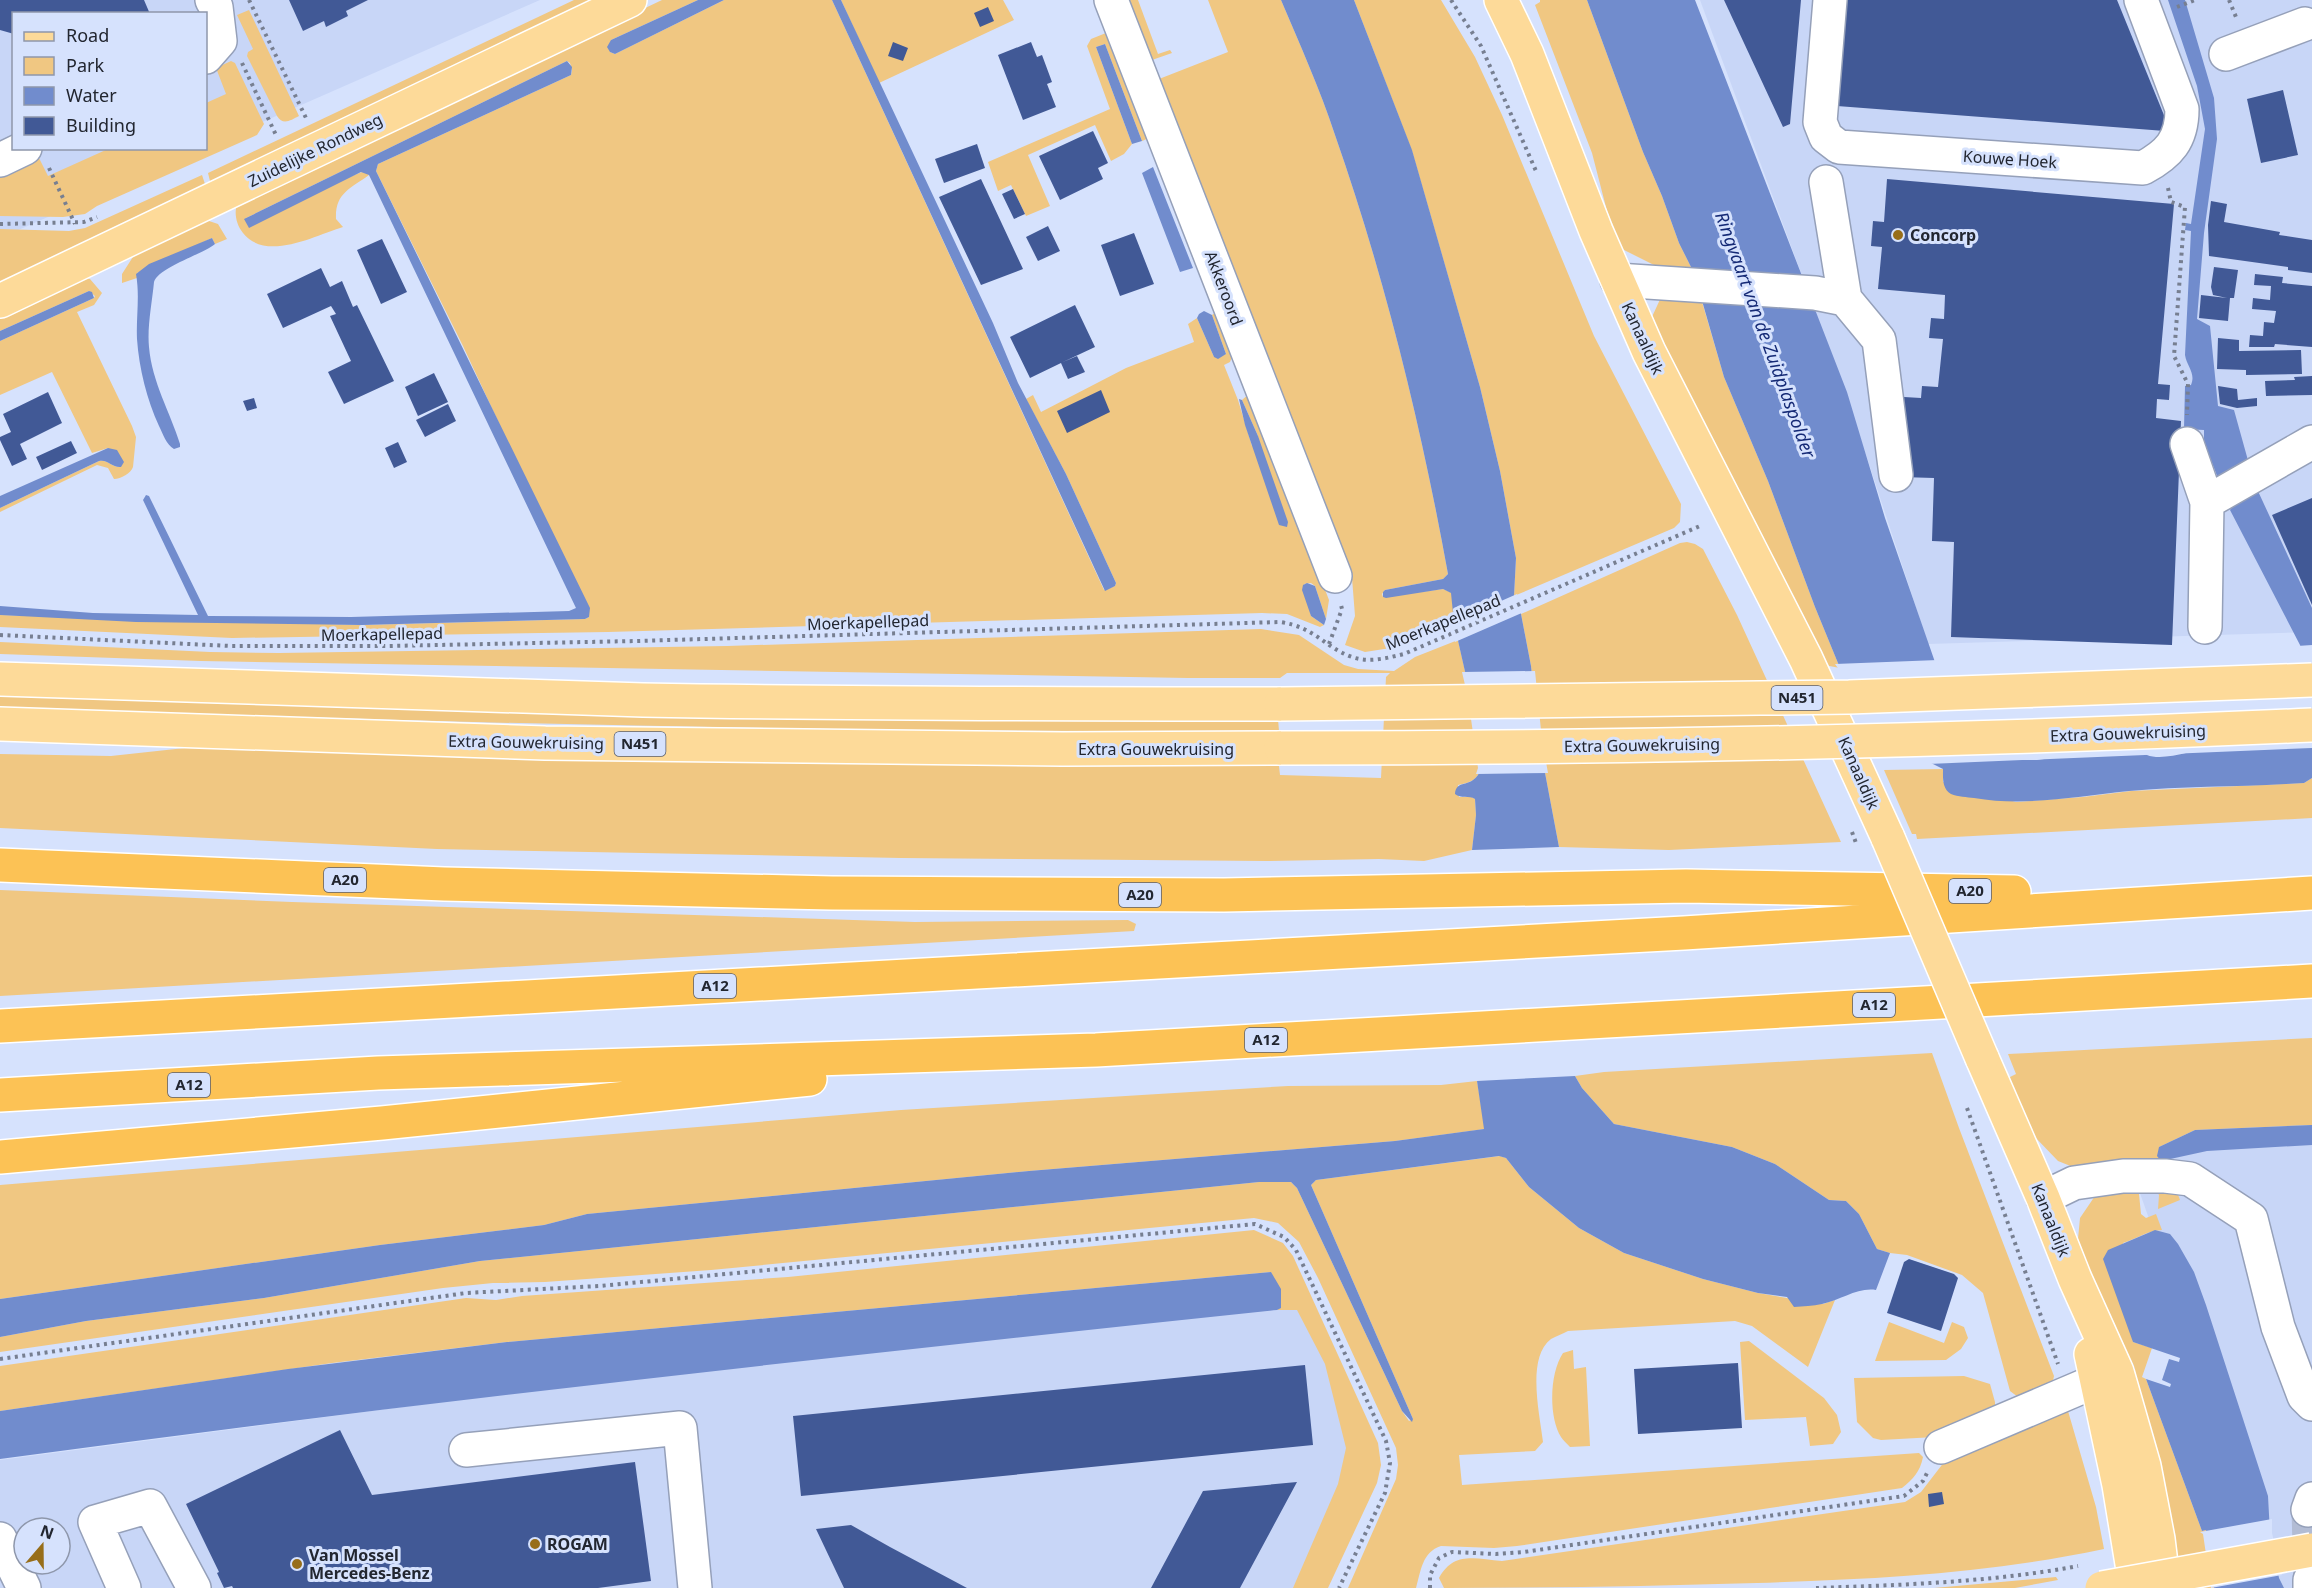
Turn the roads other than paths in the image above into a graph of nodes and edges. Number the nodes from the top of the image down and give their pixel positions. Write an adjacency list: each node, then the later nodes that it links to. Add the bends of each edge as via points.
1 (212, 0): 9 (street, via 216,7)
2 (630, 0): 17 (main road, Zuidelijke Rondweg)
3 (1111, 0): 22 (street, Akkeroord)
4 (1501, 0): 10 (main road, Kanaaldijk)
5 (1512, 0): 10 (main road, Kanaaldijk)
6 (1830, 0): 7 (street, Kouwe Hoek, via 1820,122 1827,137 1839,147 2143,168 2161,158 2176,141 2182,125 2182,109)
7 (2155, 5)
8 (2305, 24): 11 (street)
9 (212, 49)
10 (1527, 54): 15 (main road, Kanaaldijk)
11 (2226, 54)
12 (35, 154): 13 (street)
13 (0, 160)
14 (1826, 182): 16 (street)
15 (1617, 280): 16 (street, Kanaaldijk); 36 (main road, Kanaaldijk, bridge, via 1691,437 1806,659 1888,838)
16 (1830, 296): 20 (street, via 1879,340)
17 (0, 301)
18 (2187, 432): 21 (street)
19 (2312, 442): 21 (street)
20 (1896, 475)
21 (2207, 502): 23 (street)
22 (1335, 576)
23 (2205, 627)
24 (0, 679): 25 (main road, N451, bridge, via 668,700 1281,704 1849,697)
25 (2312, 680)
26 (0, 724): 27 (main road, Extra Gouwekruising / N451, bridge, via 545,743 1063,749 1617,746)
27 (2312, 725)
28 (0, 865): 30 (highway, A20, via 444,884 832,894 1224,896 1686,886)
29 (2312, 893): 30 (highway, A12)
30 (2253, 897): 32 (highway, A12, via 1684,933)
31 (2312, 981): 33 (highway, A12)
32 (0, 1026)
33 (1096, 1050): 34 (highway, A12, via 378,1073); 35 (highway, via 382,1123)
34 (0, 1095)
35 (0, 1157)
36 (2043, 1198): 37 (main road, Kanaaldijk, via 2075,1279); 38 (street, via 2074,1183 2123,1176 2165,1176 2190,1179 2251,1219 2278,1327 2304,1396)
37 (2094, 1381): 39 (street); 48 (main road, Kanaaldijk, via 2119,1485); 49 (main road, Kanaaldijk, via 2144,1466)
38 (2312, 1404)
39 (1941, 1447)
40 (466, 1450): 46 (street, via 680,1428)
41 (0, 1539): 43 (street)
42 (2310, 1573): 47 (main road, bridge)
43 (24, 1588)
44 (124, 1588): 45 (street, via 95,1522 150,1506)
45 (194, 1588)
46 (695, 1588)
47 (2102, 1588)
48 (2136, 1588)
49 (2164, 1588)

